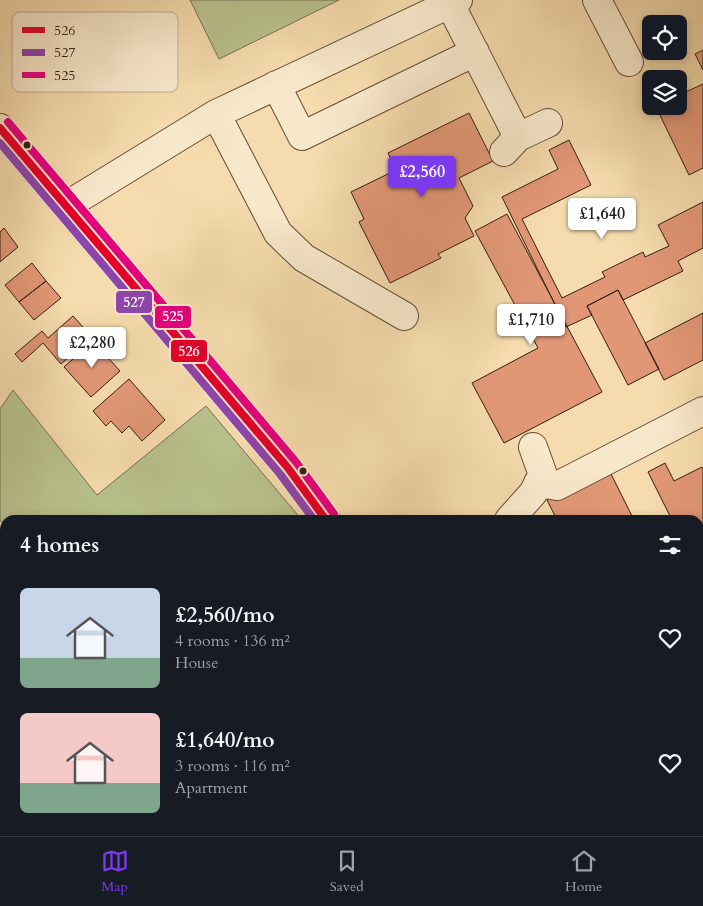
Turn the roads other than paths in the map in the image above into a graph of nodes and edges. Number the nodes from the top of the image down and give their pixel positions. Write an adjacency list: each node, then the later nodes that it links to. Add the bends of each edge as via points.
1 (597, 0): 4 (street)
2 (454, 2): 3 (street); 5 (street)
3 (475, 52): 5 (street, via 302,136); 7 (street, via 511,144)
4 (629, 62)
5 (276, 85): 6 (street)
6 (216, 114): 9 (street); 10 (street, via 278,233 304,258)
7 (548, 124)
8 (0, 128): 9 (street)
9 (66, 206): 14 (street, via 288,468)
10 (404, 316)
11 (703, 411): 13 (street, via 557,486)
12 (533, 447): 13 (street, via 543,474)
13 (538, 483): 15 (street)
14 (322, 515)
15 (513, 515)

